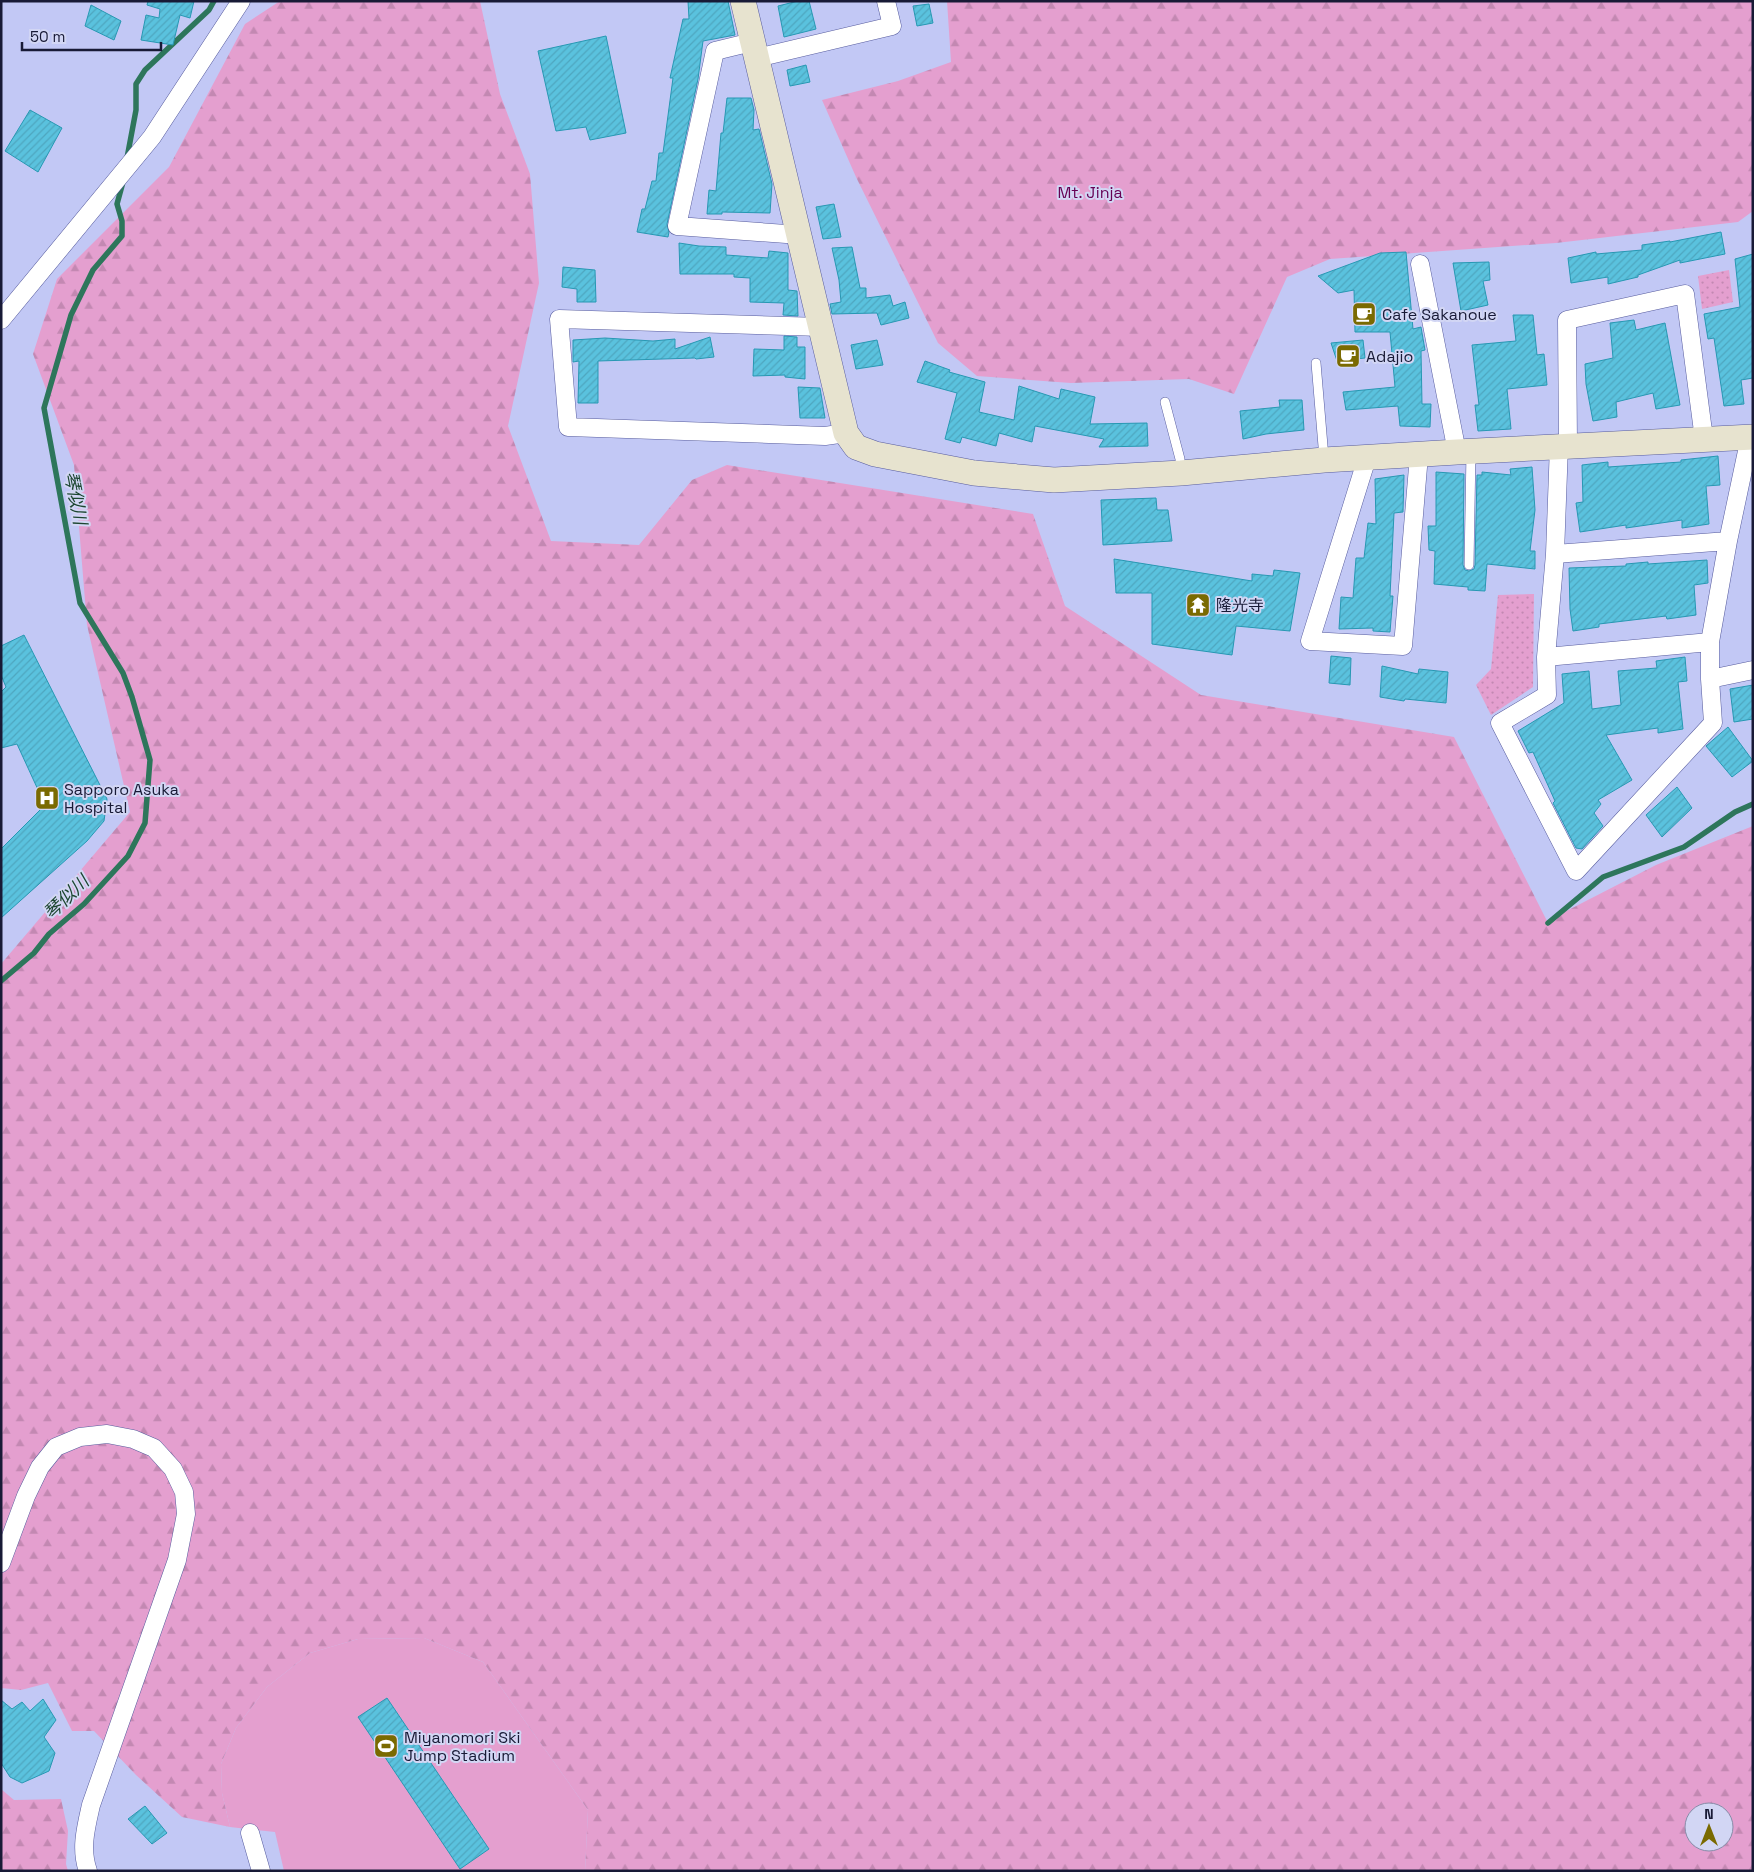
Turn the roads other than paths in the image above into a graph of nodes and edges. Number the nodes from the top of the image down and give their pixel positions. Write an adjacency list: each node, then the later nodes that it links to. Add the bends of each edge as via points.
1 (241, 1): 7 (street, via 152,137)
2 (743, 1): 4 (street)
3 (886, 1): 4 (street, via 892,26)
4 (754, 50): 5 (street); 5 (street, via 715,51 677,226)
5 (800, 235): 8 (street)
6 (1420, 264): 15 (street)
7 (1, 320)
8 (822, 328): 11 (street); 11 (street, via 559,319 568,427 825,436)
9 (1316, 363): 18 (lane)
10 (1165, 402): 19 (lane)
11 (846, 433): 19 (street, via 856,446 875,454 974,473 1054,480)
12 (1751, 437): 13 (street); 20 (street)
13 (1704, 439): 14 (street); 14 (street, via 1685,294 1567,320)
14 (1564, 445): 15 (street); 21 (street)
15 (1464, 451): 16 (street); 22 (lane)
16 (1419, 455): 17 (street); 17 (street, via 1403,646 1310,641)
17 (1367, 458): 18 (street)
18 (1324, 460): 19 (street)
19 (1181, 474)
20 (1728, 541): 21 (street); 23 (street)
21 (1555, 554): 24 (street)
22 (1469, 565)
23 (1710, 642): 24 (street); 26 (street)
24 (1546, 658): 26 (street, via 1547,695 1500,723 1576,871 1713,723)
25 (1753, 670): 26 (street)
26 (1710, 679)
27 (1, 1563): 29 (street, via 40,1467 56,1447 80,1437 107,1434 133,1439 154,1448 173,1469 184,1492 186,1514 177,1560 91,1805 85,1833 84,1860)
28 (250, 1833): 30 (street)
29 (88, 1871)
30 (262, 1871)

